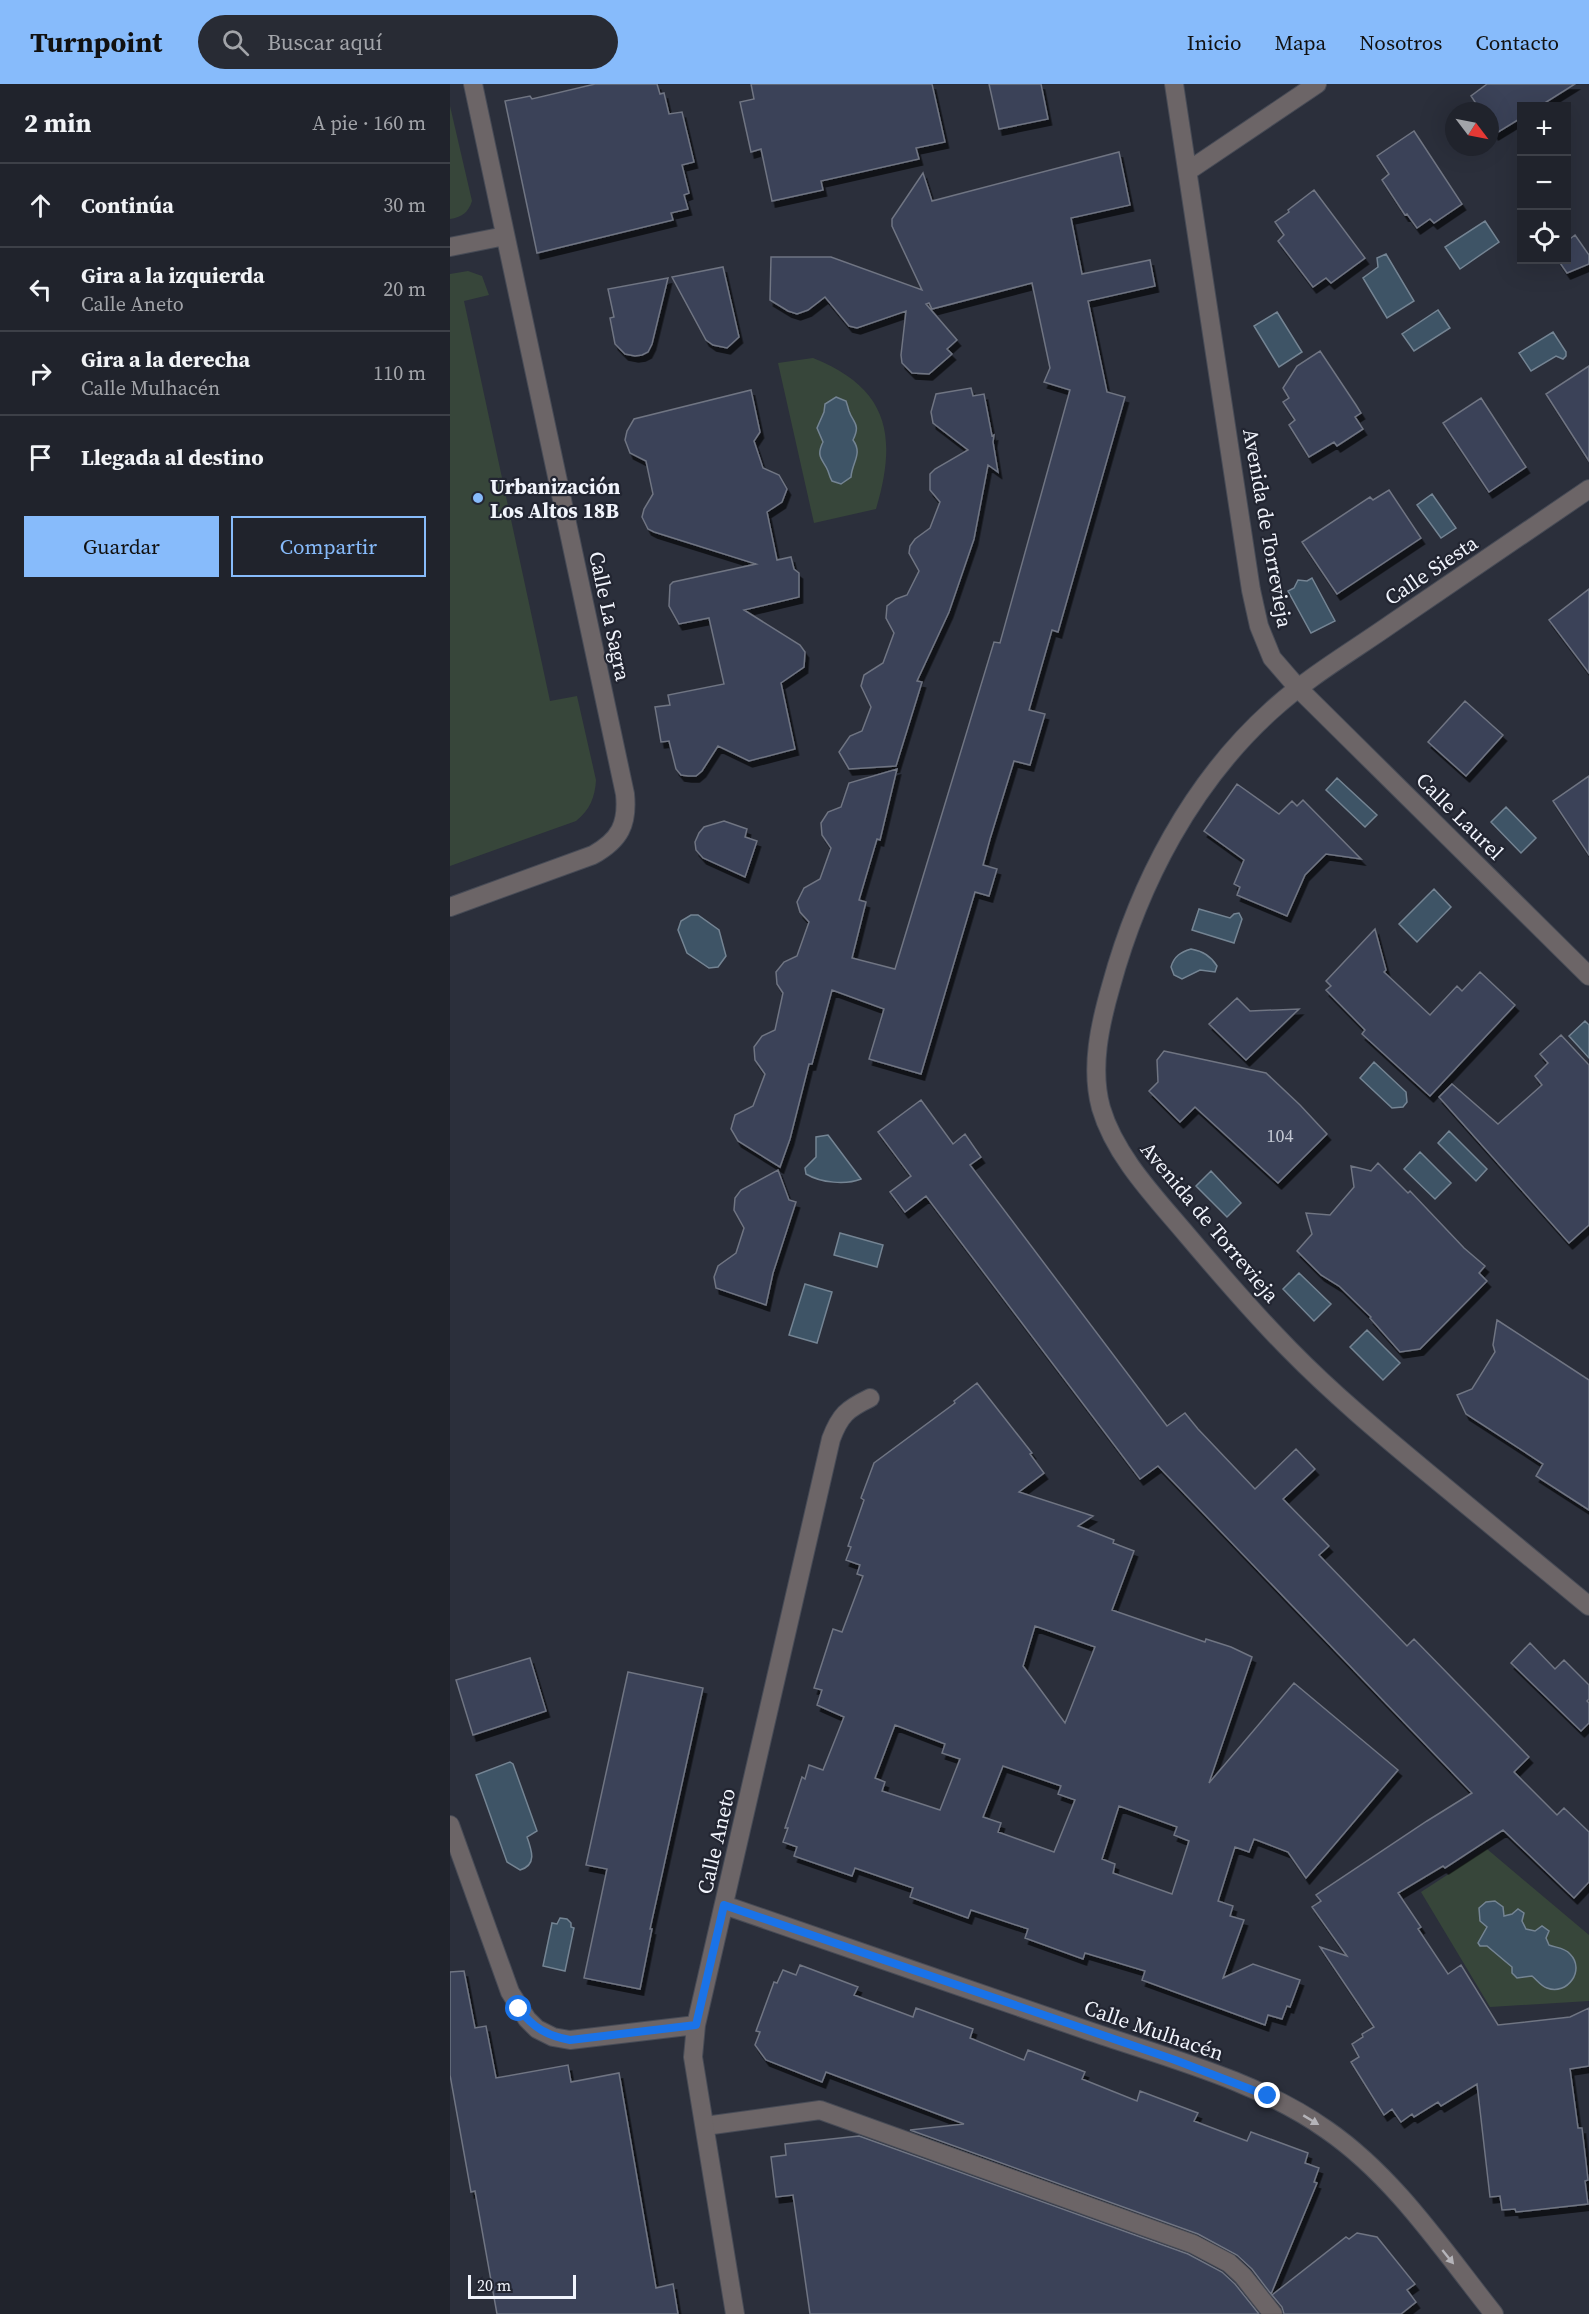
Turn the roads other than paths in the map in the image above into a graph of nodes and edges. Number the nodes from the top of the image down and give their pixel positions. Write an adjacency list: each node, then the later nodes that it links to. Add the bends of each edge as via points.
1 (473, 84): 5 (street, Calle La Sagra)
2 (1174, 84): 4 (street, Avenida de Torrevieja)
3 (1317, 84): 4 (street)
4 (1188, 171): 8 (street, Avenida de Torrevieja, via 1251,590 1272,658)
5 (505, 236): 6 (street); 9 (street, Calle La Sagra, via 627,809 624,824 606,848)
6 (450, 247)
7 (1589, 489): 8 (street, Calle Siesta)
8 (1298, 688): 10 (street, Calle Laurel); 12 (street, Avenida de Torrevieja, via 1242,739 1212,776 1177,827 1151,876 1125,939 1104,1010 1096,1073 1102,1112 1145,1186 1291,1351 1362,1418)
9 (450, 907)
10 (1589, 976)
11 (870, 1398): 14 (street, Calle Aneto, via 852,1406 838,1420 831,1438)
12 (1589, 1606)
13 (450, 1825): 15 (street, via 510,1992 537,2029 570,2040)
14 (724, 1905): 15 (street, Calle Aneto); 19 (street, Calle Mulhacén, one-way to 19, via 1175,2060 1288,2106 1327,2130 1382,2176)
15 (696, 2025): 16 (street, Calle Aneto, via 693,2057)
16 (705, 2126): 17 (street, Calle Aneto); 18 (street, via 820,2110 1193,2244 1229,2263)
17 (735, 2314)
18 (1272, 2314)
19 (1494, 2314)

